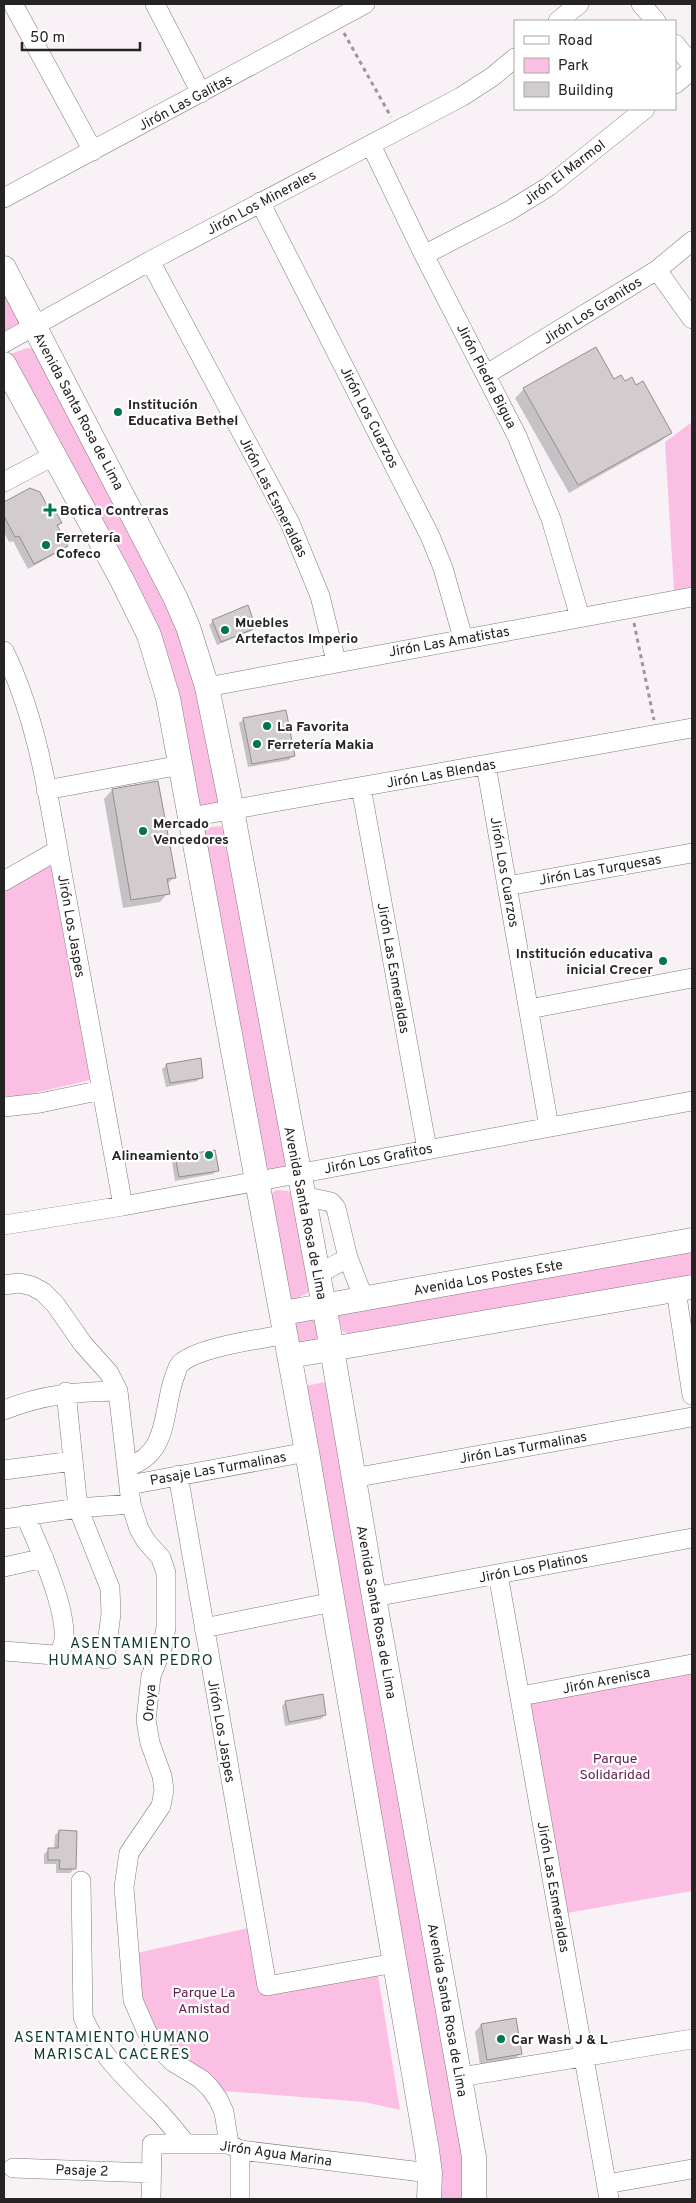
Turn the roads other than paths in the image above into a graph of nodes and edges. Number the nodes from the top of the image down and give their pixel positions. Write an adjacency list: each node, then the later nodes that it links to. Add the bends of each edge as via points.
1 (13, 4): 16 (street)
2 (155, 4): 13 (street)
3 (365, 4): 13 (street, Jirón Las Galitas)
4 (579, 4): 6 (street)
5 (641, 4): 7 (street)
6 (559, 20)
7 (655, 20)
8 (676, 45): 10 (street)
9 (514, 59): 15 (street, Jirón Los Minerales, via 461,97)
10 (692, 65)
11 (692, 70): 12 (street)
12 (676, 83)
13 (202, 93): 16 (street, Jirón Las Galitas)
14 (644, 110): 20 (street, Jirón El Marmol, via 548,187 509,211)
15 (371, 145): 18 (street, Jirón Los Minerales); 20 (street, Jirón Piedra Bigua)
16 (93, 151): 17 (street, Jirón Las Galitas)
17 (4, 198)
18 (260, 202): 21 (street, Jirón Los Minerales); 33 (street, Jirón Los Cuarzos, via 430,536 444,568)
19 (692, 241): 23 (street, Jirón Los Granitos)
20 (424, 254): 28 (street, Jirón Piedra Bigua)
21 (150, 261): 25 (street, Jirón Los Minerales); 35 (street, Jirón Las Esmeraldas, via 290,523 320,596)
22 (4, 268): 25 (main road, Avenida Santa Rosa de Lima)
23 (657, 270): 24 (street); 28 (street, Jirón Los Granitos)
24 (692, 319)
25 (34, 327): 26 (street, Jirón Los Minerales); 36 (main road, Avenida Santa Rosa de Lima, via 175,597)
26 (4, 343)
27 (4, 364): 29 (main road)
28 (487, 374): 32 (street, Jirón Piedra Bigua, via 537,481)
29 (53, 456): 30 (street); 38 (main road, via 149,635 168,698)
30 (4, 482)
31 (692, 597): 32 (street, Jirón Las Amatistas)
32 (580, 617): 33 (street, Jirón Las Amatistas)
33 (463, 638): 35 (street, Jirón Las Amatistas)
34 (4, 651): 41 (street, Jirón Los Jaspes, via 18,680 32,724)
35 (336, 662): 36 (street, Jirón Las Amatistas)
36 (207, 687): 42 (main road, Avenida Santa Rosa de Lima)
37 (692, 728): 39 (street, Jirón Las Blendas)
38 (181, 765): 41 (street); 43 (main road)
39 (486, 765): 40 (street, Jirón Las Blendas); 47 (street, Jirón Los Cuarzos)
40 (361, 787): 42 (street, Jirón Las Blendas); 54 (street, Jirón Las Esmeraldas)
41 (46, 790): 44 (street, Jirón Los Jaspes)
42 (232, 810): 43 (street, Jirón Las Blendas); 56 (main road, Avenida Santa Rosa de Lima)
43 (190, 817): 55 (main road)
44 (58, 850): 46 (street); 50 (street, Jirón Los Jaspes)
45 (692, 853): 47 (street, Jirón Las Turquesas)
46 (4, 881)
47 (507, 886): 49 (street, Jirón Los Cuarzos)
48 (692, 978): 49 (street)
49 (528, 1009): 53 (street, Jirón Los Cuarzos)
50 (102, 1090): 52 (street); 57 (street, Jirón Los Jaspes)
51 (692, 1101): 53 (street, Jirón Los Grafitos)
52 (4, 1107)
53 (549, 1127): 54 (street, Jirón Los Grafitos)
54 (427, 1148): 56 (street, Jirón Los Grafitos)
55 (257, 1181): 56 (street, Jirón Los Grafitos); 57 (street, Jirón Los Grafitos); 66 (main road)
56 (300, 1184): 60 (street, via 332,1202 336,1208); 61 (main road, Avenida Santa Rosa de Lima)
57 (123, 1206): 58 (street, Jirón Los Grafitos)
58 (4, 1225)
59 (692, 1240): 64 (main road, Avenida Los Postes Este)
60 (348, 1258): 61 (street); 64 (street)
61 (318, 1274): 65 (main road, Avenida Santa Rosa de Lima)
62 (4, 1285): 68 (street, Oroya, via 19,1283 43,1292 82,1344 109,1373)
63 (684, 1288): 67 (main road); 70 (street)
64 (364, 1299): 65 (main road, Avenida Los Postes Este)
65 (324, 1306): 66 (main road, Avenida Los Postes Este); 67 (main road, Avenida Santa Rosa de Lima)
66 (286, 1334): 67 (main road); 73 (main road); 77 (street, via 230,1345 194,1356 179,1365 158,1444)
67 (332, 1349): 78 (main road, Avenida Santa Rosa de Lima)
68 (118, 1391): 69 (street); 77 (street, Oroya)
69 (66, 1392): 71 (street); 74 (street)
70 (692, 1395)
71 (4, 1410)
72 (692, 1417): 78 (street, Jirón Las Turmalinas)
73 (307, 1452): 76 (street, Pasaje Las Turmalinas); 88 (main road)
74 (72, 1461): 75 (street); 80 (street)
75 (4, 1470)
76 (178, 1475): 77 (street, Pasaje Las Turmalinas); 89 (street, Jirón Los Jaspes)
77 (128, 1476): 79 (street, Oroya)
78 (353, 1478): 87 (main road, Avenida Santa Rosa de Lima)
79 (131, 1504): 80 (street); 100 (street, Oroya, via 139,1529 161,1558 166,1573 167,1596 166,1628 151,1676 146,1720 162,1776 162,1806 129,1853 124,1887 133,2000 147,2032 158,2047 173,2062 201,2079 218,2099)
80 (78, 1508): 81 (street); 91 (street, via 110,1588 111,1614)
81 (25, 1515): 82 (street); 84 (street)
82 (4, 1518)
83 (692, 1538): 86 (street, Jirón Los Platinos)
84 (44, 1558): 85 (street); 90 (street, via 62,1610 64,1636 60,1650 54,1655)
85 (4, 1567)
86 (498, 1574): 87 (street, Jirón Los Platinos); 93 (street, Jirón Las Esmeraldas)
87 (374, 1597): 98 (main road, Avenida Santa Rosa de Lima)
88 (333, 1602): 89 (street); 95 (main road)
89 (204, 1628): 95 (street, Jirón Los Jaspes, via 267,1986)
90 (4, 1651)
91 (105, 1659)
92 (692, 1664): 93 (street, Jirón Arenisca)
93 (521, 1696): 97 (street, Jirón Las Esmeraldas)
94 (81, 1881): 99 (street, via 84,2017 91,2035 112,2063)
95 (394, 1963): 104 (main road)
96 (692, 2039): 97 (street)
97 (583, 2057): 98 (street); 105 (street, Jirón Las Esmeraldas)
98 (460, 2077): 109 (main road, Avenida Santa Rosa de Lima, via 474,2157)
99 (186, 2144): 100 (street, Jirón Agua Marina); 103 (street, Jirón Agua Marina, via 152,2144)
100 (234, 2147): 104 (street, Jirón Agua Marina); 107 (street, Oroya)
101 (13, 2168): 103 (street, Pasaje 2)
102 (692, 2168): 105 (street)
103 (151, 2172): 106 (street)
104 (430, 2173): 108 (main road)
105 (607, 2192)
106 (151, 2199)
107 (240, 2199)
108 (429, 2199)
109 (474, 2199)

